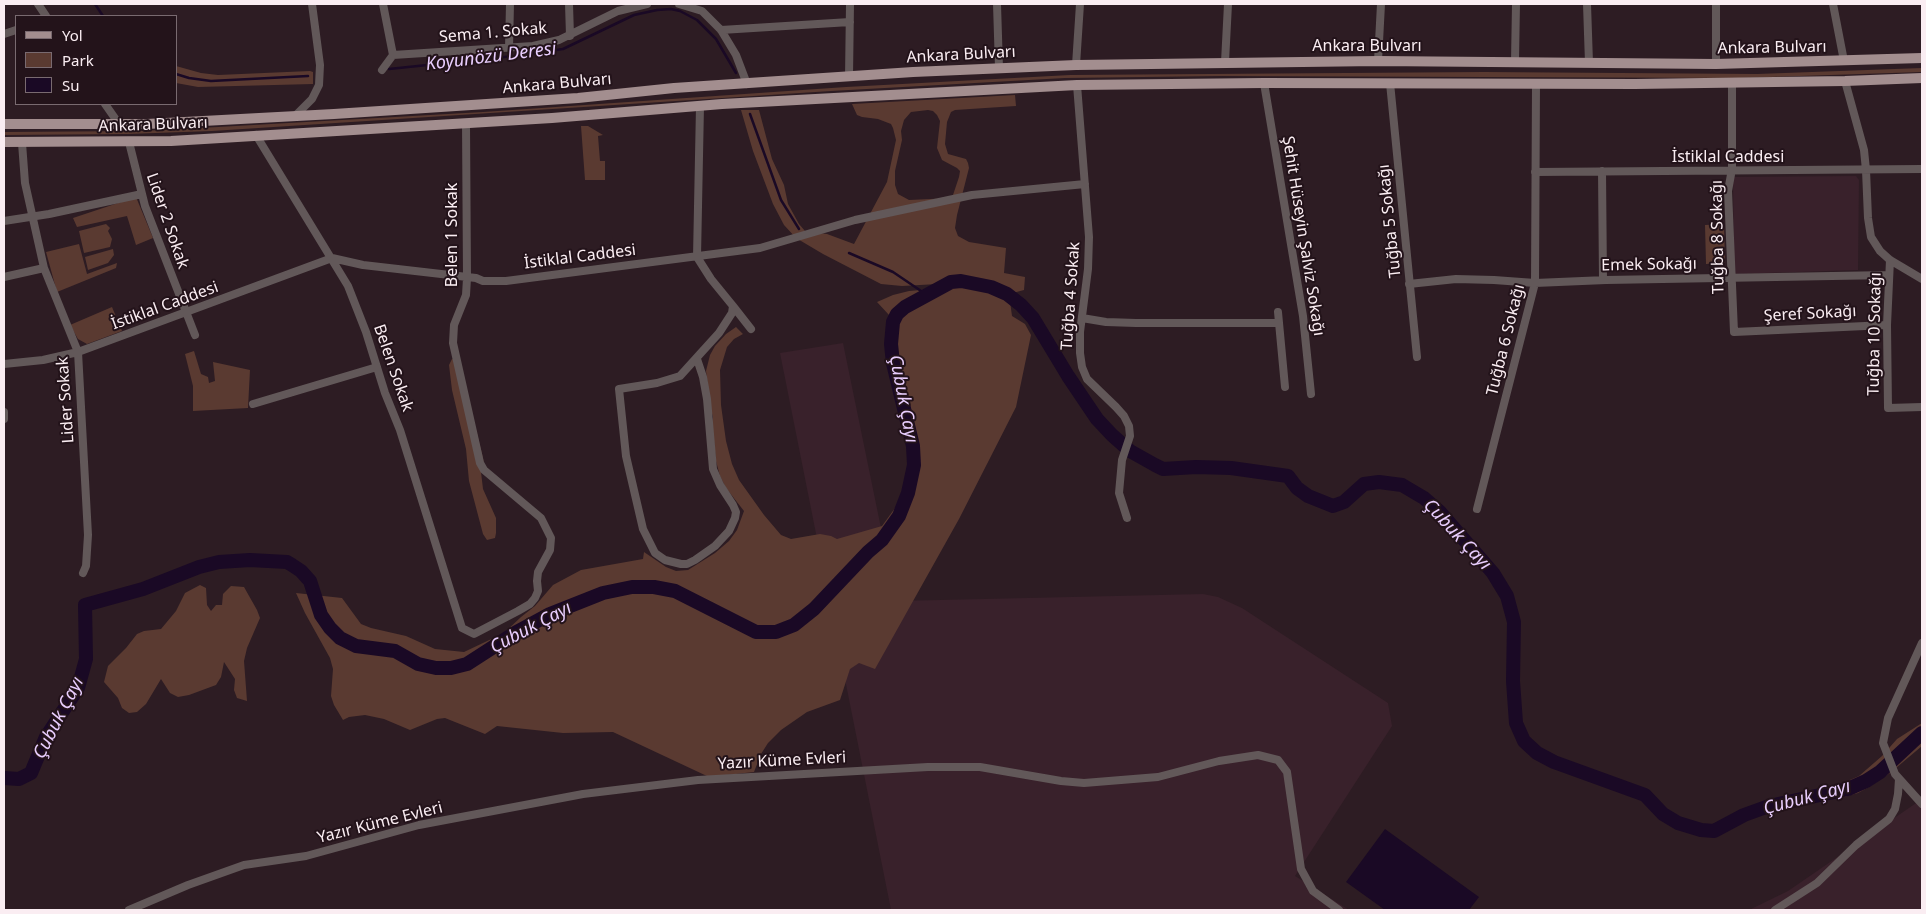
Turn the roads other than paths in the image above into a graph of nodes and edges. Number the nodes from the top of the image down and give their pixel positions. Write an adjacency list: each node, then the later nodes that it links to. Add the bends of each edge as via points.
1 (38, 4): 18 (street)
2 (312, 4): 45 (street, via 320,65 319,85 312,100)
3 (383, 4): 23 (street)
4 (510, 4): 22 (street)
5 (569, 4): 21 (street)
6 (647, 4): 21 (street, Sema 1. Sokak, via 618,12)
7 (679, 4): 17 (street)
8 (850, 4): 19 (street)
9 (997, 4): 32 (street)
10 (1080, 4): 31 (street)
11 (1228, 4): 28 (street)
12 (1382, 4): 25 (street)
13 (1516, 4): 26 (street)
14 (1587, 4): 29 (street)
15 (1716, 4): 30 (street)
16 (1832, 4): 27 (street)
17 (702, 8): 20 (street)
18 (45, 15)
19 (850, 22): 20 (street); 34 (street)
20 (721, 30): 40 (street, via 736,55)
21 (570, 36): 22 (street, Sema 1. Sokak, via 533,46)
22 (509, 48): 23 (street, Sema 1. Sokak)
23 (393, 55): 33 (street)
24 (1922, 58): 27 (main road, Ankara Bulvarı)
25 (1378, 61): 26 (main road, Ankara Bulvarı); 28 (main road, Ankara Bulvarı)
26 (1515, 61): 29 (main road, Ankara Bulvarı)
27 (1844, 61): 30 (main road, Ankara Bulvarı)
28 (1225, 62): 31 (main road, Ankara Bulvarı)
29 (1589, 63): 30 (main road, Ankara Bulvarı)
30 (1716, 64)
31 (1076, 65): 32 (main road, Ankara Bulvarı)
32 (999, 68): 34 (main road, Ankara Bulvarı)
33 (382, 70)
34 (849, 77): 40 (main road, Ankara Bulvarı)
35 (1922, 78): 36 (main road, Ankara Bulvarı)
36 (1845, 81): 39 (main road, Ankara Bulvarı); 55 (street, via 1861,133)
37 (1264, 83): 38 (main road, Ankara Bulvarı); 42 (main road, Ankara Bulvarı); 89 (street, Şehit Hüseyin Şalviz Sokağı, via 1303,316)
38 (1390, 83): 41 (main road, Ankara Bulvarı); 73 (street, Tuğba 5 Sokağı)
39 (1732, 83): 41 (main road, Ankara Bulvarı); 53 (street, Tuğba 8 Sokağı)
40 (747, 84): 45 (main road, Ankara Bulvarı)
41 (1536, 84): 57 (street, Tuğba 6 Sokağı)
42 (1078, 86): 44 (main road, Ankara Bulvarı); 58 (street, Tuğba 4 Sokak)
43 (107, 105): 48 (street)
44 (700, 106): 46 (main road, Ankara Bulvarı); 62 (street)
45 (295, 116): 48 (main road, Ankara Bulvarı)
46 (466, 123): 49 (main road, Ankara Bulvarı); 69 (street, Belen 1 Sokak)
47 (4, 124): 48 (main road, Ankara Bulvarı)
48 (119, 124)
49 (256, 135): 51 (main road, Ankara Bulvarı); 63 (street, Belen Sokak)
50 (4, 142): 52 (main road, Ankara Bulvarı)
51 (129, 142): 52 (main road, Ankara Bulvarı); 59 (street, Lider 2 Sokak)
52 (22, 143): 60 (street, Lider Sokak)
53 (1732, 169): 55 (street, İstiklal Caddesi); 56 (street, İstiklal Caddesi); 68 (street, Tuğba 8 Sokağı, via 1728,191)
54 (1922, 169): 55 (street, İstiklal Caddesi)
55 (1866, 170): 64 (street, via 1871,236)
56 (1602, 171): 57 (street, İstiklal Caddesi); 71 (street)
57 (1535, 172): 72 (street, Tuğba 6 Sokağı)
58 (1085, 184): 62 (street, İstiklal Caddesi, via 972,195 855,220 760,248); 77 (street, Tuğba 4 Sokak, via 1089,238)
59 (142, 194): 60 (street); 76 (street, Lider 2 Sokak)
60 (31, 217): 61 (street); 65 (street, Lider Sokak)
61 (4, 221)
62 (697, 257): 69 (street, İstiklal Caddesi, via 506,281); 74 (street)
63 (332, 258): 69 (street, İstiklal Caddesi); 76 (street, İstiklal Caddesi); 87 (street, Belen Sokak, via 355,301)
64 (1890, 260): 66 (street, Tuğba 10 Sokağı); 70 (street)
65 (44, 268): 67 (street); 83 (street, Lider Sokak)
66 (1889, 275): 68 (street, Emek Sokağı); 79 (street, Tuğba 10 Sokağı)
67 (4, 277)
68 (1731, 277): 71 (street, Emek Sokağı); 81 (street, Tuğba 8 Sokağı)
69 (467, 278): 97 (street, Belen 1 Sokak, via 466,295 454,326 454,343 480,463 484,470 541,518 551,538 550,550 538,572 538,591 530,604 480,632 474,634)
70 (1922, 279)
71 (1603, 280): 72 (street, Emek Sokağı)
72 (1535, 283): 73 (street, Emek Sokağı, via 1475,279); 94 (street, Tuğba 6 Sokağı)
73 (1409, 284): 84 (street, Tuğba 5 Sokağı)
74 (733, 306): 80 (street); 85 (street, via 726,324)
75 (1278, 312): 78 (street)
76 (186, 314): 82 (street, Lider 2 Sokak); 83 (street, İstiklal Caddesi)
77 (1082, 318): 78 (street, via 1136,323); 95 (street, Tuğba 4 Sokak, via 1080,354 1084,374 1124,416 1130,431 1122,460 1119,493)
78 (1279, 323): 88 (street)
79 (1887, 325): 81 (street, Şeref Sokağı); 91 (street, Tuğba 10 Sokağı, via 1888,408)
80 (751, 329)
81 (1734, 332)
82 (195, 336)
83 (78, 352): 86 (street, İstiklal Caddesi); 96 (street, Lider Sokak, via 88,535)
84 (1416, 357)
85 (697, 359): 85 (street, via 703,377 713,469 736,512 729,532 709,550 687,564 673,563 655,553 643,529 622,431 619,389 674,379)
86 (4, 364)
87 (377, 367): 90 (street); 97 (street, Belen Sokak)
88 (1285, 387)
89 (1311, 394)
90 (253, 404)
91 (1922, 407)
92 (4, 412): 93 (street)
93 (4, 419)
94 (1478, 509)
95 (1127, 518)
96 (83, 573)
97 (462, 628)
98 (1922, 643): 99 (street, via 1883,735 1885,750)
99 (1897, 776): 100 (street); 103 (street, via 1898,794 1888,819 1817,883)
100 (1922, 804)
101 (129, 910): 102 (street, Yazır Küme Evleri, via 244,865 306,856 419,825 583,794 698,780 928,767 980,768 1084,783 1158,777 1219,760 1258,755 1278,760 1288,772 1301,869 1313,891)
102 (1339, 910)
103 (1775, 910)

